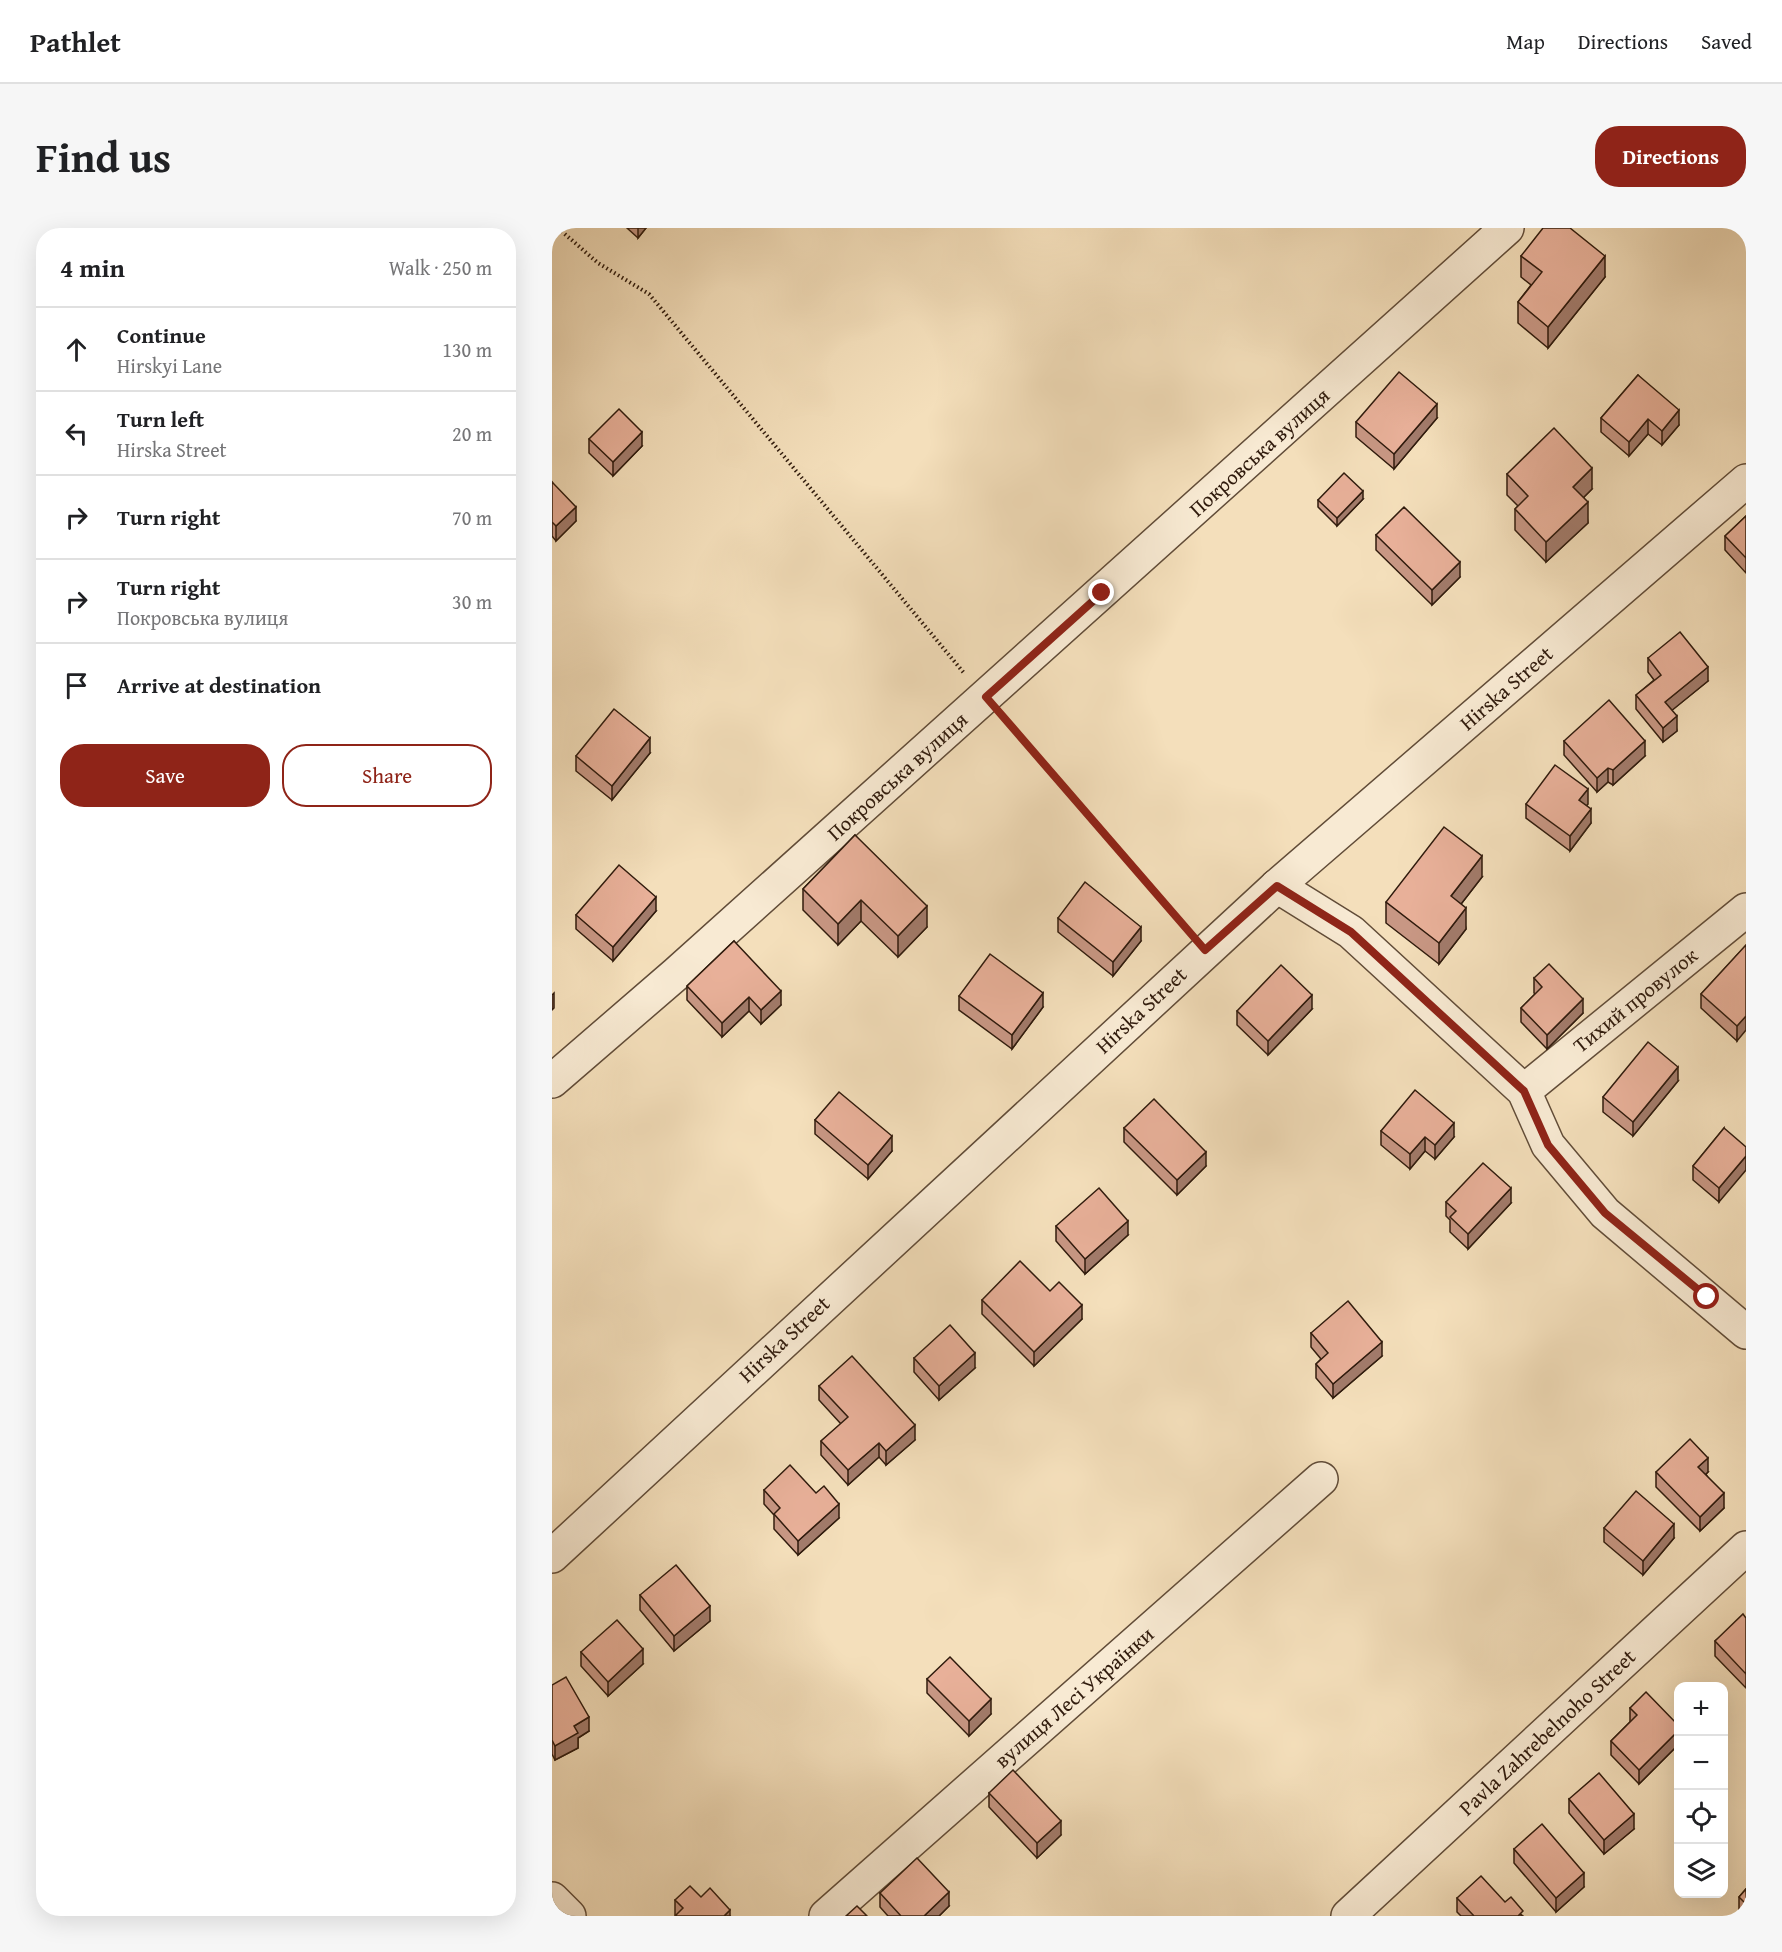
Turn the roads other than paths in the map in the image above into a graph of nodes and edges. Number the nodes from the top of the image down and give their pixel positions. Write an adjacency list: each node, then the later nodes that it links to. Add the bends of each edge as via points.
1 (1507, 228): 5 (street, Покровська вулиця)
2 (1746, 481): 3 (street, Hirska Street)
3 (1277, 886): 6 (street, via 1351,932); 10 (street, Hirska Street)
4 (1746, 910): 6 (street, Тихий провулок)
5 (552, 1081)
6 (1524, 1091): 7 (street, via 1548,1145 1605,1213)
7 (1746, 1332)
8 (1321, 1479): 13 (street, вулиця Лесі Українки)
9 (1746, 1548): 14 (street, Pavla Zahrebelnoho Street)
10 (552, 1556)
11 (552, 1899): 12 (street)
12 (569, 1916)
13 (826, 1916)
14 (1348, 1916)

